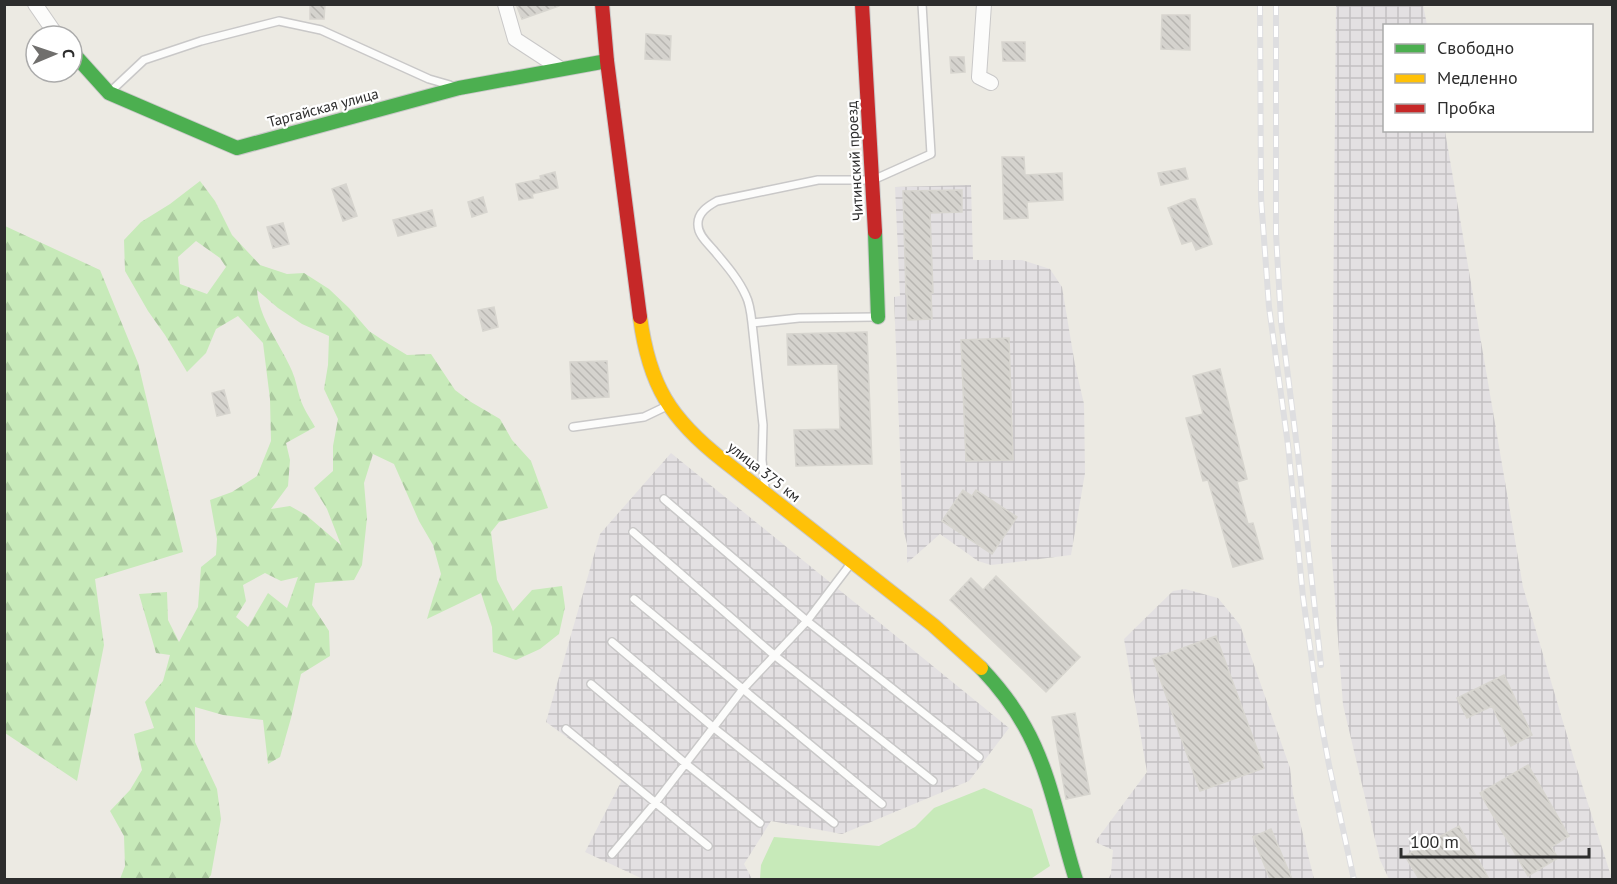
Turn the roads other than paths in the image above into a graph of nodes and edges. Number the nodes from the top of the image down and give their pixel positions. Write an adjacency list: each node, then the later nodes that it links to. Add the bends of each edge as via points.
1 (35, 4): 7 (street)
2 (505, 4): 10 (street, via 515,39)
3 (602, 4): 8 (main road, улица 375 км)
4 (862, 4): 14 (main road, Читинский проезд)
5 (922, 4): 14 (lane, via 931,154)
6 (984, 4): 11 (street, via 979,77)
7 (49, 24)
8 (607, 61): 10 (main road, Таргайская улица); 17 (main road, улица 375 км, via 644,346)
9 (84, 65): 13 (main road, Таргайская улица)
10 (561, 69): 12 (main road, Таргайская улица)
11 (991, 83)
12 (459, 88): 13 (main road, Таргайская улица, via 237,148); 13 (lane, via 429,79 321,30 279,21 201,40 144,60)
13 (109, 93)
14 (873, 180): 15 (main road, Читинский проезд); 16 (lane, via 818,180 717,201 706,207 698,225 701,234 746,294)
15 (878, 317): 16 (lane)
16 (752, 323): 19 (lane)
17 (667, 406): 18 (lane, via 644,417); 19 (main road, улица 375 км, via 688,432)
18 (573, 427)
19 (766, 494): 22 (main road, улица 375 км)
20 (664, 499): 24 (lane)
21 (633, 532): 26 (lane)
22 (852, 562): 24 (lane); 40 (main road, улица 375 км, via 957,646 1011,705 1036,752)
23 (634, 599): 28 (lane)
24 (807, 621): 26 (lane); 31 (lane)
25 (612, 642): 29 (lane)
26 (774, 655): 28 (lane); 33 (lane)
27 (591, 684): 32 (lane)
28 (743, 688): 29 (lane); 35 (lane)
29 (714, 728): 32 (lane); 37 (lane)
30 (566, 729): 34 (lane)
31 (979, 757)
32 (685, 763): 34 (lane); 36 (lane)
33 (933, 781)
34 (656, 802): 38 (lane); 39 (lane)
35 (882, 804)
36 (760, 823)
37 (834, 823)
38 (708, 846)
39 (612, 854)
40 (1076, 879)

